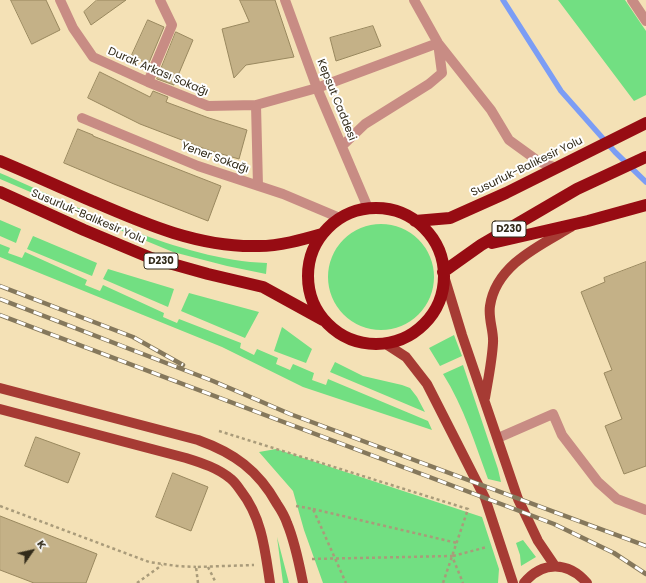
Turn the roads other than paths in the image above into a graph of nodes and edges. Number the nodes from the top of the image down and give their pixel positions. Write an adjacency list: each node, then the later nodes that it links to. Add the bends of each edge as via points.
1 (60, 0): 8 (street, Durak Arkası Sokağı, via 73,28 93,57)
2 (160, 0): 8 (street, via 172,25)
3 (285, 0): 9 (street, Kepsut Caddesi)
4 (414, 0): 7 (street)
5 (632, 0): 6 (street)
6 (646, 21)
7 (438, 43): 9 (street, Durak Arkası Sokağı); 13 (street, via 442,73 365,124); 16 (street, via 491,110 509,140 538,161)
8 (148, 82): 10 (street, Durak Arkası Sokağı, via 208,106)
9 (317, 88): 10 (street, Durak Arkası Sokağı); 13 (street, Kepsut Caddesi)
10 (256, 106): 17 (street)
11 (82, 118): 17 (street, Yener Sokağı, via 198,166)
12 (645, 123): 16 (highway, Susurluk-Balıkesir Yolu)
13 (342, 146): 20 (street, Kepsut Caddesi)
14 (646, 157): 25 (highway, D230, via 577,189)
15 (0, 161): 24 (highway, Susurluk-Balıkesir Yolu, via 129,217 172,233 215,243 258,246 288,243)
16 (556, 168): 22 (highway, Susurluk-Balıkesir Yolu, via 450,218)
17 (258, 186): 21 (street, Yener Sokağı)
18 (0, 192): 27 (highway, Susurluk-Balıkesir Yolu / D230, via 151,258 263,288)
19 (646, 205): 23 (highway)
20 (368, 208): 21 (highway); 22 (highway, via 401,213)
21 (340, 218): 24 (highway)
22 (415, 221): 26 (highway, via 430,236 440,255)
23 (583, 222): 25 (highway); 30 (main road, via 527,254 503,276 490,307 494,342)
24 (322, 234): 27 (highway, via 311,255 307,278 312,301)
25 (481, 245): 26 (highway, D230)
26 (444, 274): 28 (highway, via 441,295 433,313 421,328 405,338); 30 (main road)
27 (324, 321): 28 (highway, via 342,335 363,344)
28 (386, 344): 37 (main road, via 406,357 427,384 486,498)
29 (0, 388): 36 (main road, via 198,440 216,446 243,462 264,483 287,522)
30 (485, 400): 32 (main road)
31 (0, 409): 35 (main road, via 186,458 232,479 255,513 263,536)
32 (498, 438): 33 (street, via 553,414 562,435 598,482 616,499); 34 (main road, via 518,499 538,541)
33 (646, 510)
34 (555, 566): 38 (main road, via 542,568 530,575); 39 (main road, via 580,575)
35 (270, 583)
36 (303, 583)
37 (512, 583)
38 (524, 583)
39 (587, 583)

